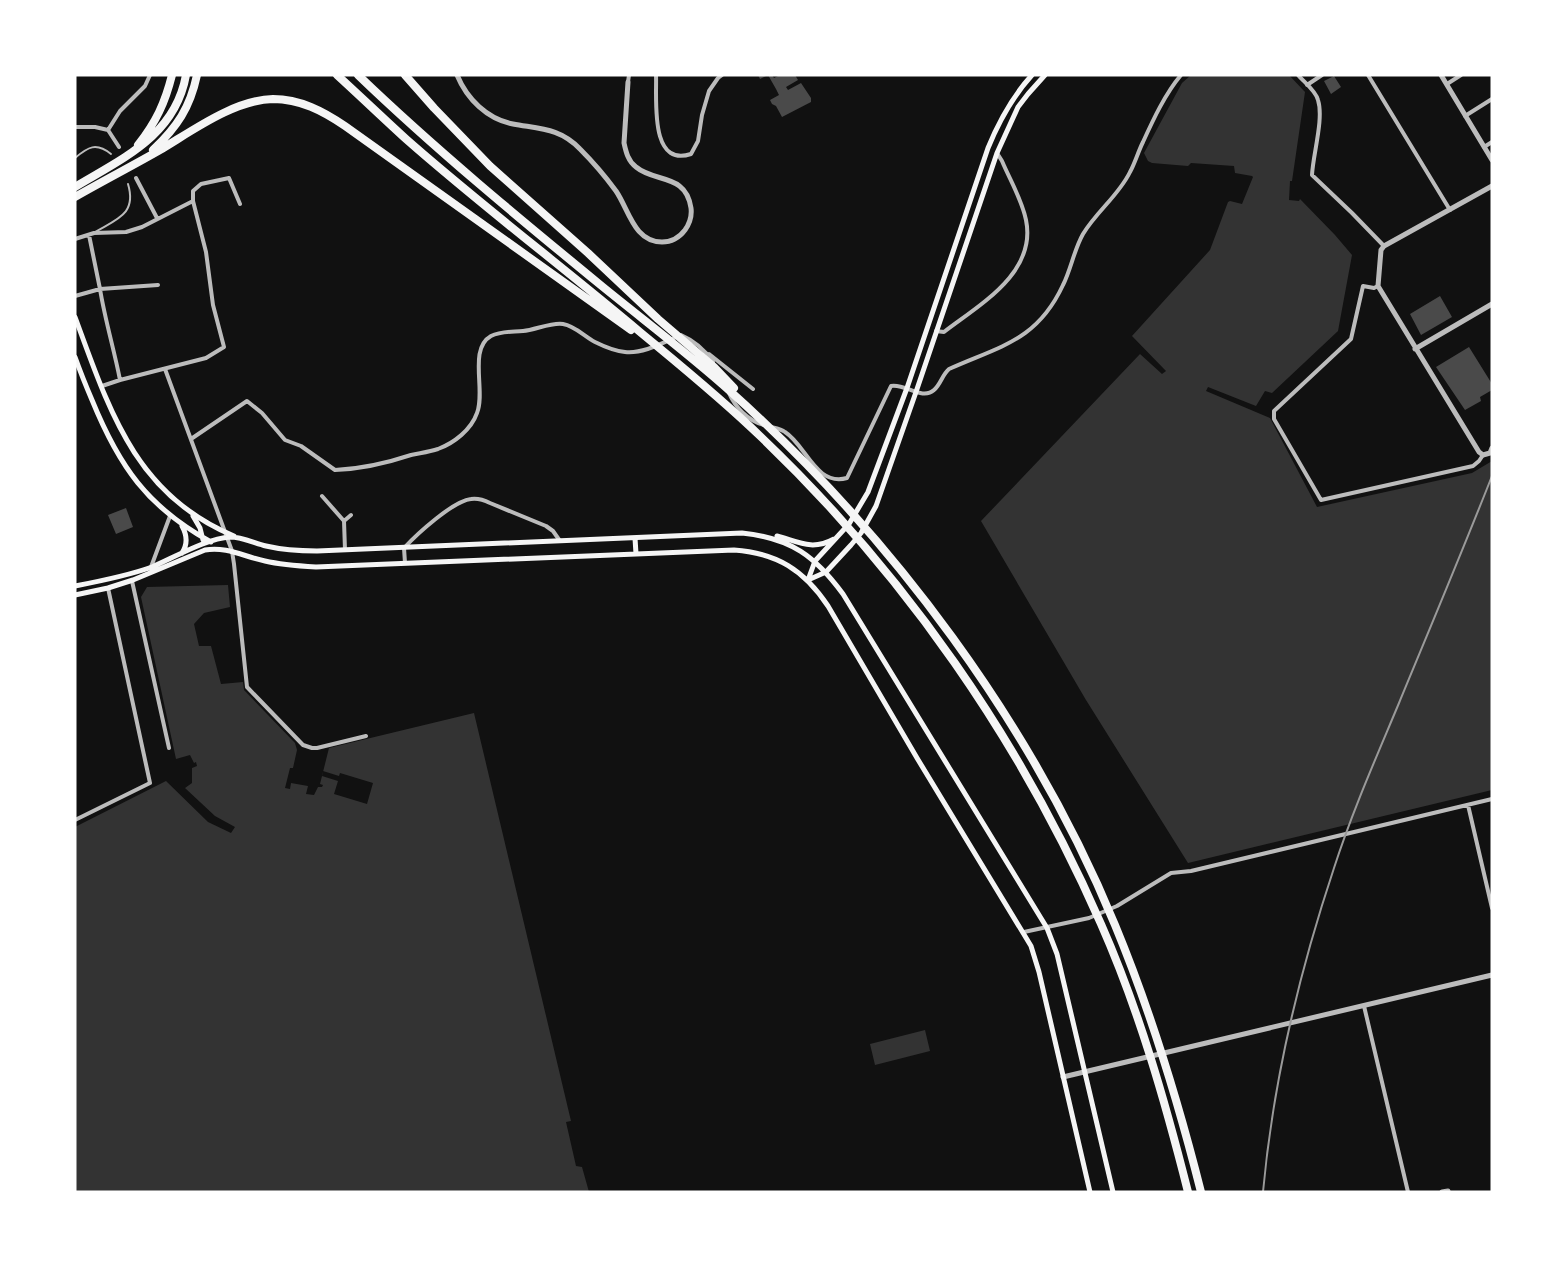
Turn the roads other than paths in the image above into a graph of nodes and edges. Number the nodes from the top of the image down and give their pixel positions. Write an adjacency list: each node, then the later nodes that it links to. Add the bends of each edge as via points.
1 (150, 75): 25 (street)
2 (186, 75): 30 (highway, via 168,120)
3 (197, 75): 34 (highway, via 181,118)
4 (337, 75): 58 (highway, via 408,140)
5 (358, 75): 56 (highway, via 595,280)
6 (405, 75): 56 (highway, via 490,166 588,253)
7 (457, 75): 19 (street, via 472,100 492,116 512,124 550,130 569,139 611,183 638,233 652,241 667,242 680,236 690,223 689,199 678,185 642,172 630,161 624,143)
8 (656, 75): 9 (street, via 658,134 672,154 684,156 691,154 698,141 709,91)
9 (722, 75)
10 (1032, 75): 29 (main road, via 1010,102)
11 (1047, 75): 31 (main road, via 1018,107)
12 (1181, 75): 67 (street, via 1159,110 1132,170 1081,238 1064,285 1041,320 1011,344 949,369 932,392)
13 (1298, 75): 20 (street)
14 (1322, 75): 20 (street)
15 (1368, 75): 43 (street)
16 (1441, 75): 21 (street)
17 (1461, 75): 21 (street)
18 (172, 76): 30 (highway, via 157,119)
19 (628, 78)
20 (1307, 84): 49 (street, via 1318,99 1320,112 1312,176)
21 (1447, 84): 23 (street)
22 (1492, 99): 23 (street)
23 (1465, 116): 28 (street)
24 (75, 127): 25 (street)
25 (108, 130): 27 (street)
26 (1492, 142): 28 (street)
27 (119, 147)
28 (1484, 147): 35 (street)
29 (988, 148): 31 (main road); 47 (main road)
30 (132, 153): 39 (highway)
31 (996, 153): 48 (main road); 57 (street, via 1027,222 1021,261 1004,285 944,332)
32 (111, 154): 33 (lane, via 96,146)
33 (75, 158)
34 (146, 158): 40 (highway); 58 (highway, via 248,104 273,99 310,106 360,136)
35 (1492, 160)
36 (136, 178): 44 (street)
37 (128, 184): 45 (lane, via 128,210)
38 (1492, 186): 43 (street)
39 (75, 187)
40 (75, 197)
41 (193, 201): 42 (street, via 193,191 201,184 229,178); 44 (street); 62 (street, via 224,347 206,358)
42 (240, 204)
43 (1450, 210): 49 (street)
44 (157, 218): 45 (street, via 126,232)
45 (91, 234): 46 (street); 52 (street)
46 (75, 239)
47 (957, 240): 48 (street); 65 (main road)
48 (966, 243): 57 (main road)
49 (1384, 246): 51 (street)
50 (158, 285): 52 (street)
51 (1378, 286): 59 (street); 70 (street, via 1363,286 1351,339 1275,411 1274,419 1321,500 1473,466)
52 (100, 289): 53 (street); 63 (street)
53 (75, 296)
54 (1492, 304): 59 (street)
55 (75, 317): 64 (main road)
56 (655, 322): 114 (highway, via 776,433 869,533 964,653 1006,717 1047,785 1114,922 1141,990)
57 (936, 332): 67 (main road)
58 (639, 334): 113 (highway, via 747,423 805,480 908,599 996,724 1037,792 1102,926 1155,1072)
59 (1416, 349): 70 (street)
60 (706, 352): 65 (street, via 741,411 760,425 785,432 820,471 839,481 848,478 891,386); 66 (street); 68 (street, via 681,335 647,349 627,352 594,342 562,324 491,336 480,349 478,360 480,405 465,432 436,450 396,461 335,470 301,446 285,440 247,401)
61 (75, 359): 74 (main road, via 121,461 138,485)
62 (165, 369): 63 (street); 68 (street)
63 (120, 380): 64 (street)
64 (102, 386): 72 (main road, via 134,454 154,480)
65 (907, 388): 67 (street); 78 (main road, via 868,492)
66 (753, 389)
67 (916, 392): 93 (main road, via 869,520)
68 (191, 439): 79 (street)
69 (1491, 451): 70 (street)
70 (1483, 455)
71 (322, 496): 75 (street)
72 (191, 512): 79 (main road); 81 (main road)
73 (351, 515): 75 (street)
74 (170, 516): 76 (main road); 92 (street)
75 (344, 521): 85 (street)
76 (180, 523): 81 (main road); 89 (main road, via 187,540)
77 (742, 533): 78 (main road, via 815,545); 80 (main road); 90 (main road, via 775,539)
78 (841, 534): 90 (main road)
79 (226, 535): 83 (main road); 85 (main road, via 285,549); 86 (street)
80 (635, 538): 82 (main road); 88 (main road)
81 (203, 541): 83 (main road); 87 (main road); 89 (main road)
82 (561, 541): 84 (main road); 84 (street, via 546,526 490,502 472,499 458,504)
83 (211, 542): 86 (main road)
84 (404, 548): 85 (main road); 91 (street)
85 (345, 550)
86 (231, 551): 87 (main road, via 212,549); 91 (main road, via 299,566); 99 (street, via 247,687 307,747)
87 (196, 554): 92 (main road)
88 (636, 554): 91 (main road); 94 (main road, via 746,551 789,566)
89 (181, 555): 92 (main road)
90 (815, 561): 93 (main road); 94 (main road)
91 (405, 563)
92 (151, 570): 95 (main road); 96 (main road)
93 (826, 572): 94 (main road); 105 (main road)
94 (808, 580): 106 (main road, via 828,606)
95 (132, 581): 97 (main road); 100 (street)
96 (75, 585): 98 (street)
97 (108, 588): 98 (main road); 103 (street, via 150,783)
98 (77, 594)
99 (366, 736)
100 (169, 748)
101 (1492, 799): 102 (street)
102 (1468, 805): 104 (street); 105 (street, via 1171,873 1103,913)
103 (75, 820)
104 (1492, 908)
105 (1047, 928): 106 (street); 109 (main road, via 1057,954)
106 (1024, 932): 110 (main road, via 1035,959)
107 (1492, 975): 108 (street)
108 (1364, 1005): 109 (street); 115 (street)
109 (1085, 1072): 110 (street); 112 (main road)
110 (1063, 1077): 111 (main road)
111 (1090, 1192)
112 (1113, 1192)
113 (1188, 1192)
114 (1201, 1192)
115 (1408, 1192)

